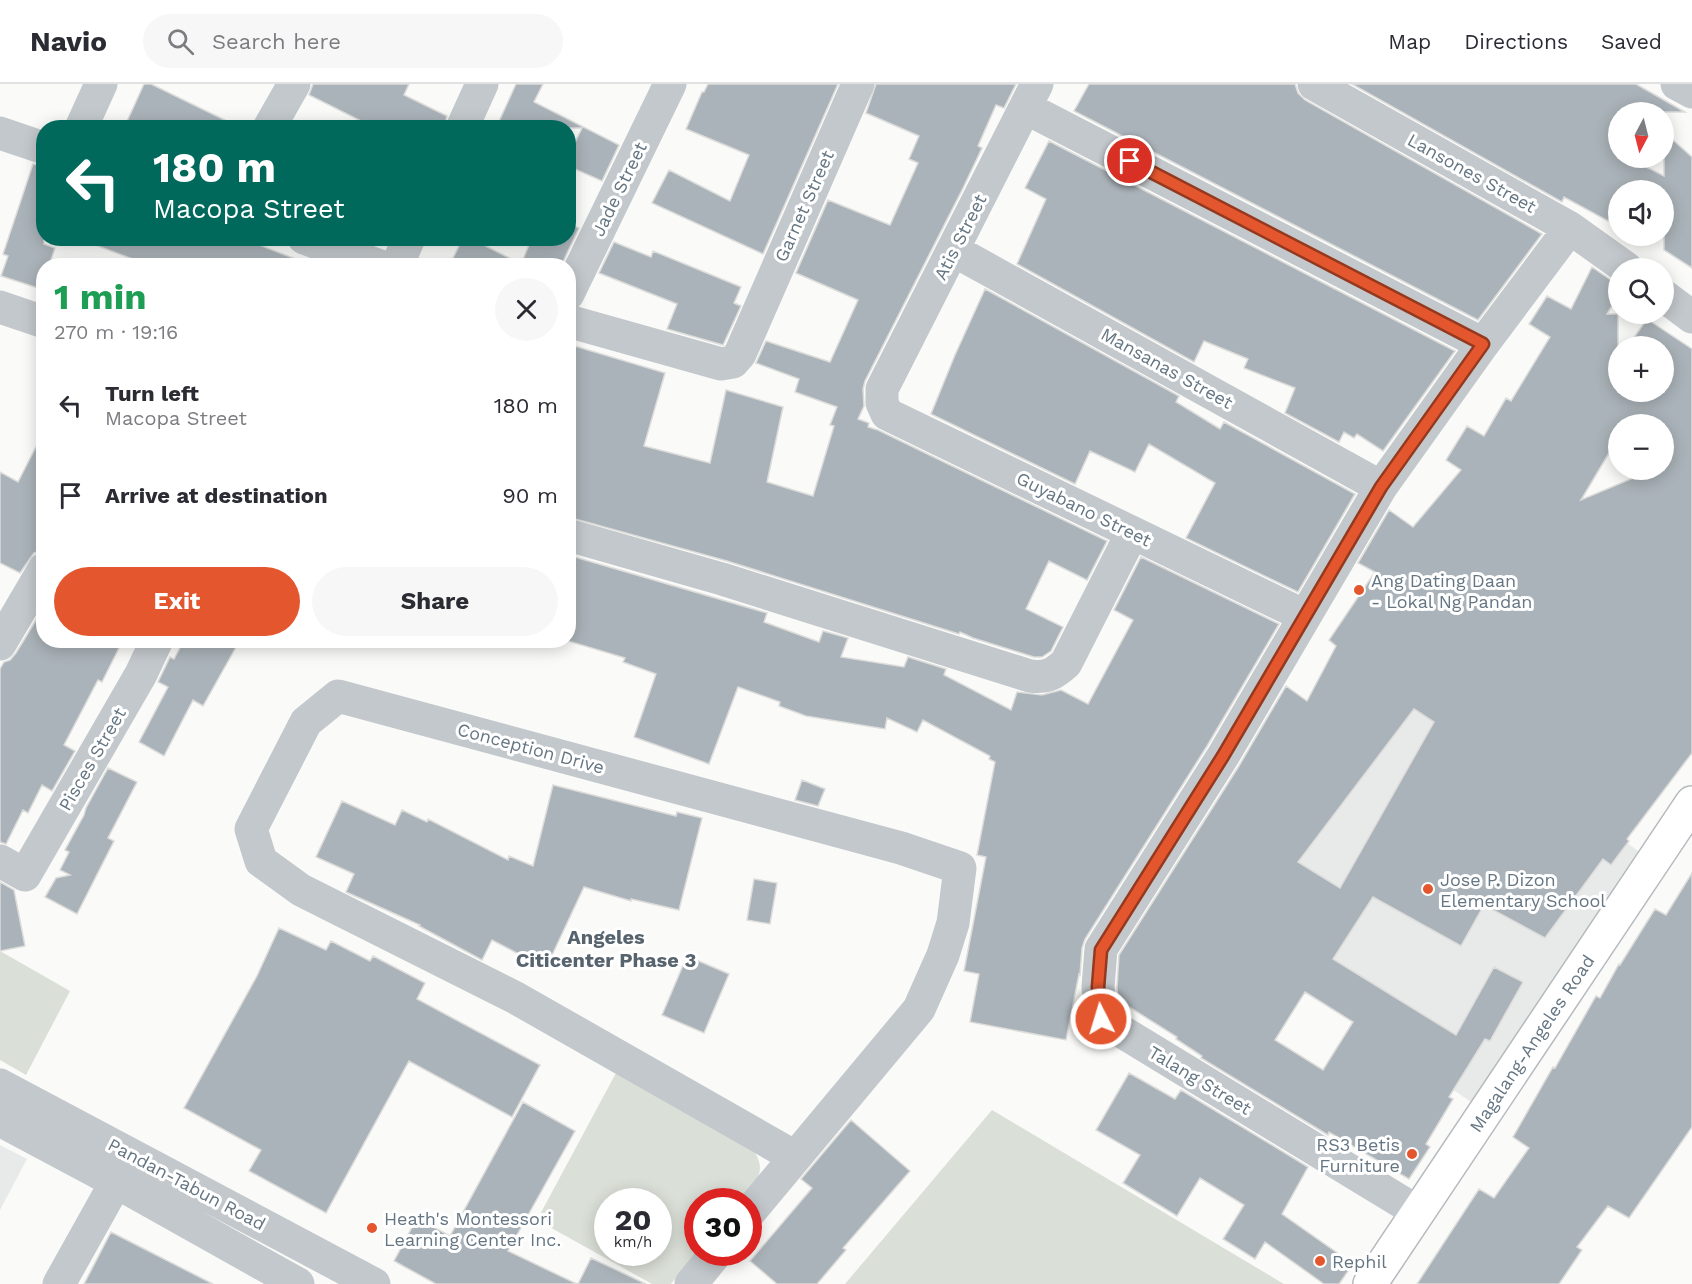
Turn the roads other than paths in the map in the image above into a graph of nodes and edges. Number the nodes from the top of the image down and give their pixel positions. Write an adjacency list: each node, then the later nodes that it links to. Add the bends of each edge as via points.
1 (101, 84): 10 (street)
2 (294, 84): 11 (street)
3 (482, 84): 12 (street)
4 (670, 84): 20 (street, Jade Street)
5 (858, 84): 25 (street, Garnet Street, via 740,354 733,362 721,364)
6 (1314, 84): 15 (street, Lansones Street)
7 (1677, 84): 8 (street)
8 (1692, 93)
9 (1032, 96): 17 (street, Atis Street); 26 (street)
10 (85, 120)
11 (274, 120)
12 (466, 120)
13 (0, 133): 14 (street)
14 (36, 145)
15 (1570, 228): 19 (street, Lansones Street); 26 (street, Talang Street)
16 (326, 246): 18 (street)
17 (953, 250): 27 (street, Atis Street); 28 (street, Mansanas Street)
18 (358, 258)
19 (1612, 258)
20 (576, 278)
21 (1674, 304): 23 (street)
22 (1, 310): 24 (street)
23 (1692, 317)
24 (36, 320)
25 (576, 323)
26 (1483, 344): 28 (street, Talang Street)
27 (882, 389): 29 (street, Guyabano Street, via 882,403 887,414 895,419)
28 (1381, 487): 32 (street, Talang Street)
29 (1132, 533): 30 (street, via 1066,663 1050,676 1040,677); 32 (street, Guyabano Street)
30 (576, 537)
31 (36, 583): 33 (street)
32 (1305, 616): 42 (street, Talang Street, via 1101,950 1101,1019)
33 (0, 644)
34 (153, 648): 36 (street, Pisces Street, via 141,674)
35 (1692, 803): 42 (main road, Magalang-Angeles Road)
36 (13, 868)
37 (0, 1085): 46 (street, Pandan-Tabun Road)
38 (0, 1120): 40 (street, Pandan-Tabun Road)
39 (795, 1157): 39 (street, Conception Drive, via 516,998 301,890 261,861 251,829 306,722 338,696 901,848 960,868 953,923 944,955 919,1009); 41 (street)
40 (116, 1182): 44 (street); 45 (street, Pandan-Tabun Road)
41 (762, 1197)
42 (1418, 1212): 48 (main road, Magalang-Angeles Road)
43 (706, 1266): 47 (street)
44 (59, 1284)
45 (298, 1284)
46 (374, 1284)
47 (691, 1284)
48 (1370, 1284)

